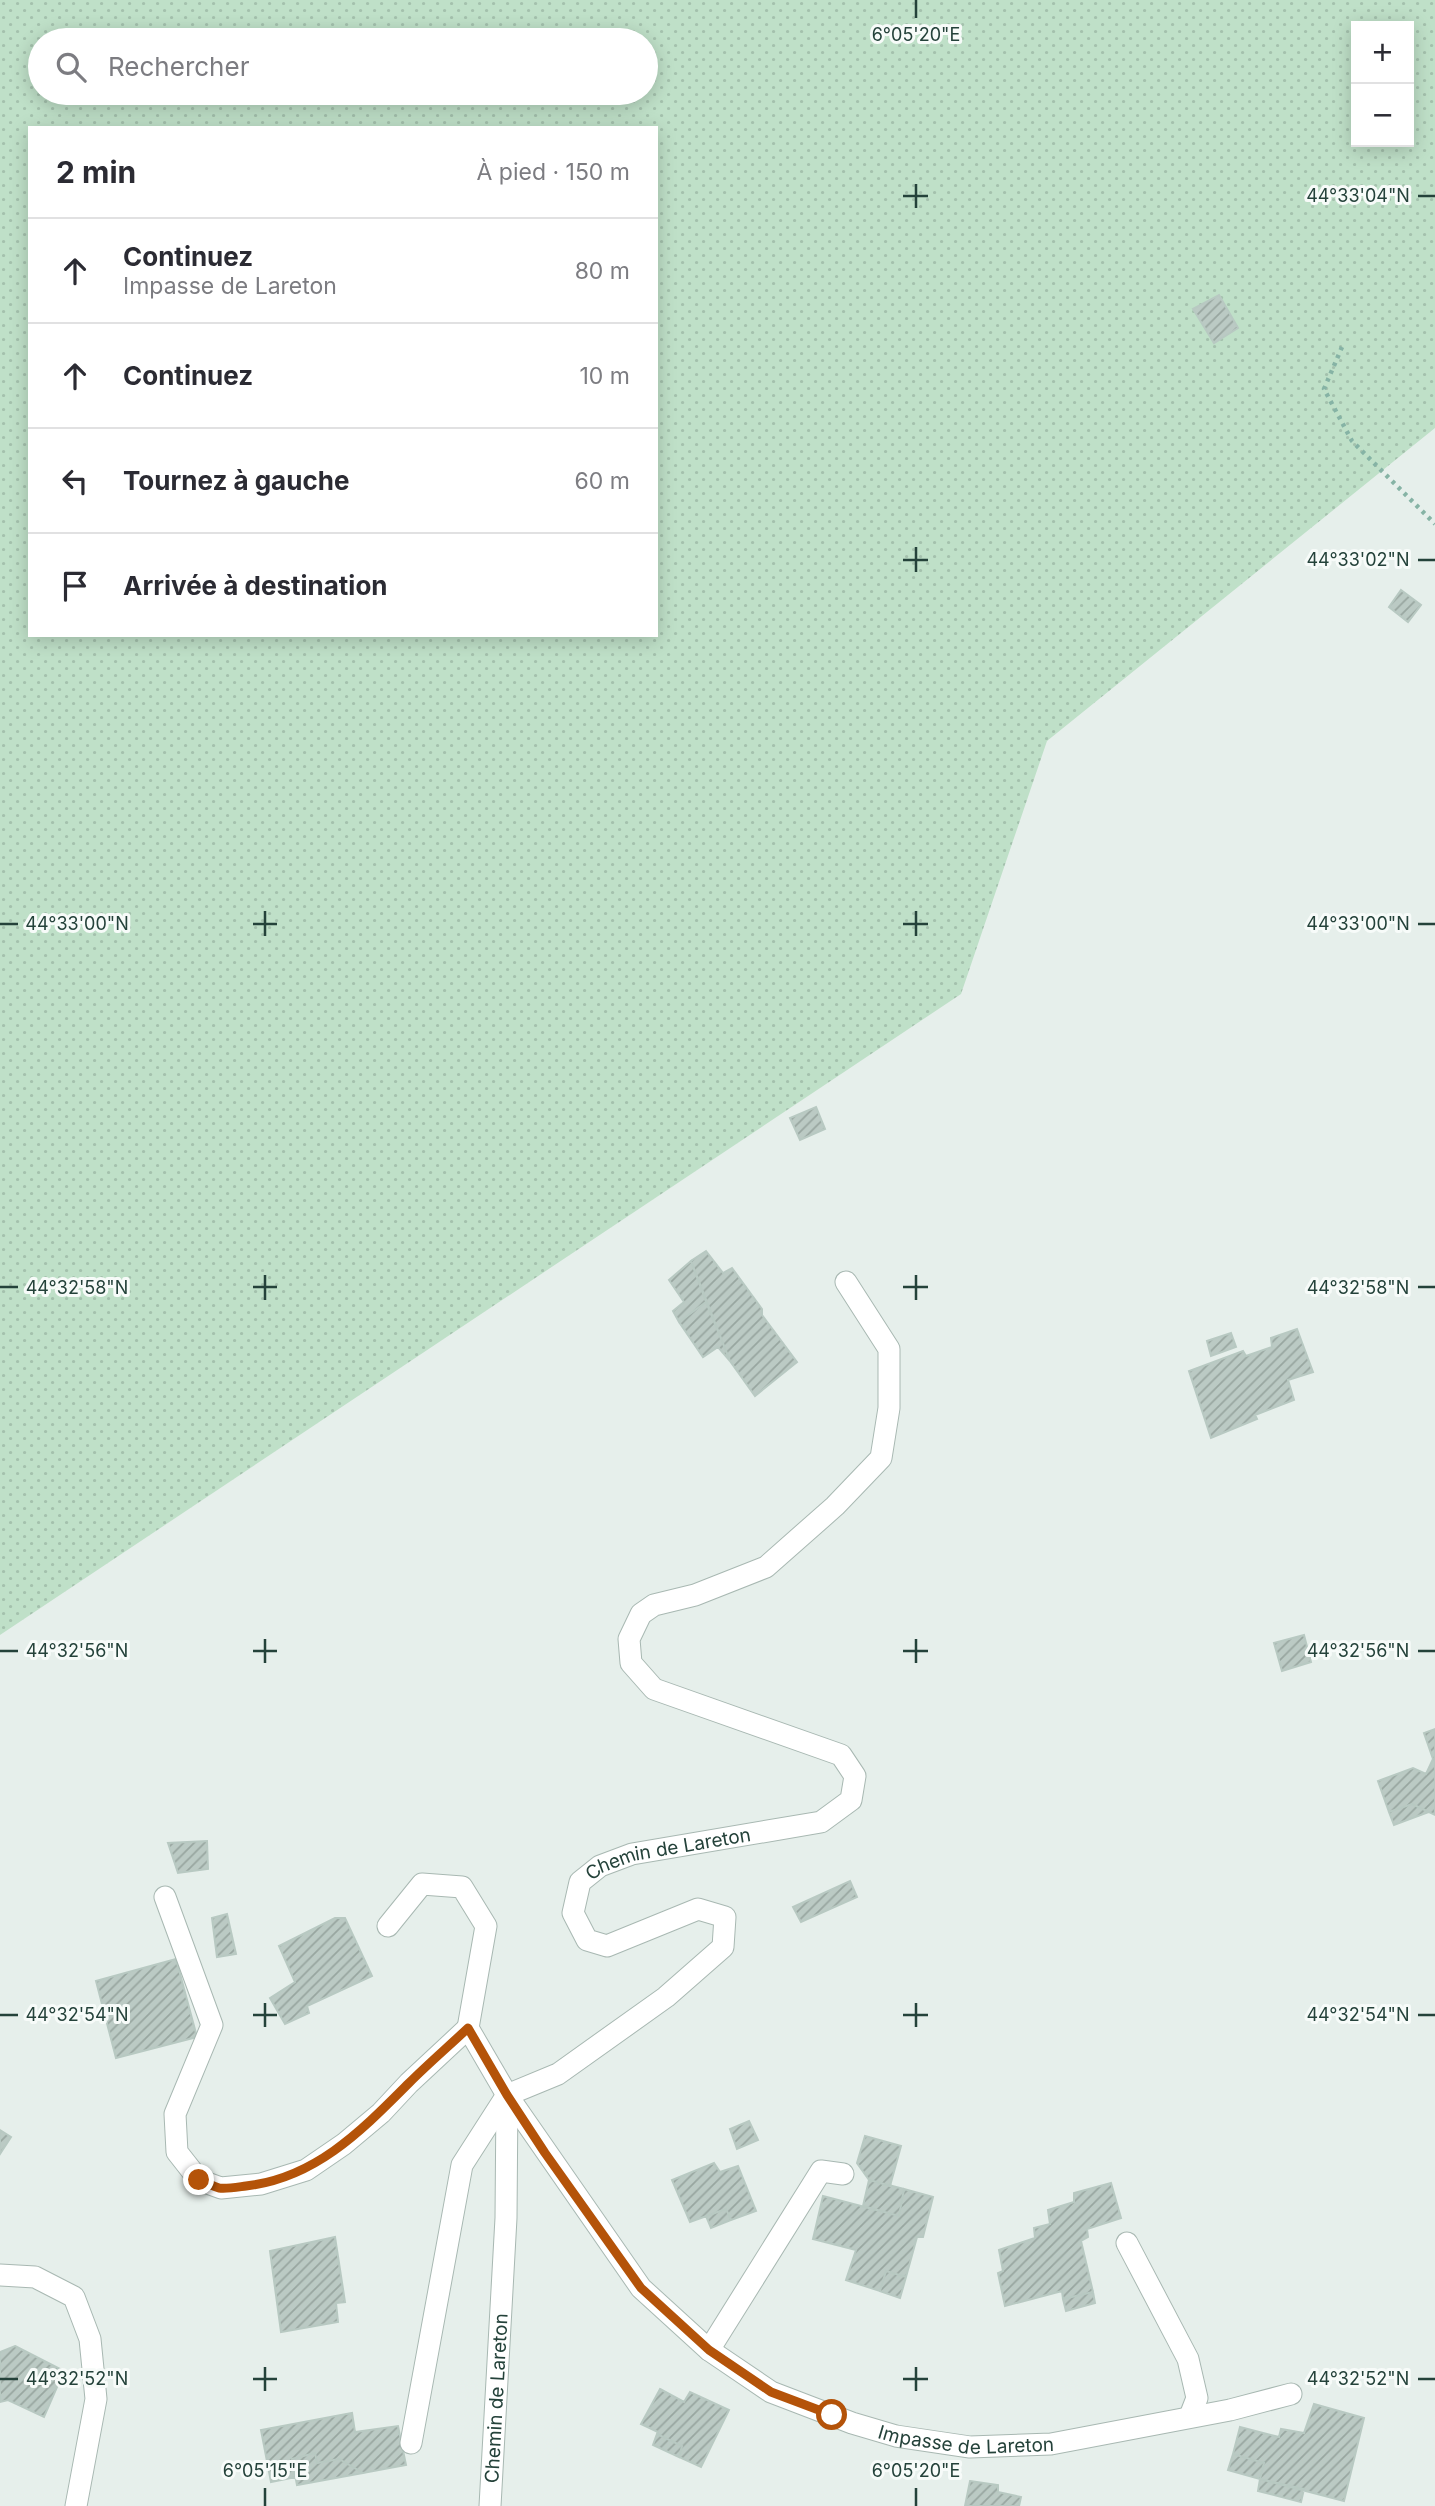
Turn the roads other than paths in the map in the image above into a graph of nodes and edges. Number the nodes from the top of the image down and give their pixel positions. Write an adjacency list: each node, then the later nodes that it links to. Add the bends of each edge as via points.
1 (846, 1282): 5 (street, Chemin de Lareton, via 889,1349 889,1408 881,1458 766,1567 695,1595 654,1605 641,1614 628,1639 631,1663 654,1689 841,1755 855,1776 851,1800 821,1822 632,1853 600,1866 580,1882 573,1913 587,1940 607,1946 698,1909 725,1917 723,1947 666,1997 558,2074)
2 (165, 1897): 4 (street, via 212,2025 175,2114 177,2152 199,2180 221,2188 248,2186 306,2170 381,2113)
3 (388, 1926): 4 (street, via 422,1884 462,1887 486,1926)
4 (468, 2028): 5 (street, Impasse de Lareton)
5 (507, 2095): 9 (street, Impasse de Lareton, via 641,2288); 12 (street, via 462,2165); 14 (street, Chemin de Lareton, via 506,2218)
6 (844, 2174): 9 (street, via 821,2171)
7 (1127, 2242): 11 (street, via 1188,2359 1196,2398)
8 (0, 2275): 13 (street, via 35,2277 74,2297 90,2339 96,2399)
9 (709, 2350): 11 (street, Impasse de Lareton, via 771,2392 852,2423 896,2436 970,2447 1051,2444)
10 (1291, 2394): 11 (street, Impasse de Lareton)
11 (1190, 2416)
12 (411, 2443)
13 (76, 2506)
14 (490, 2506)

